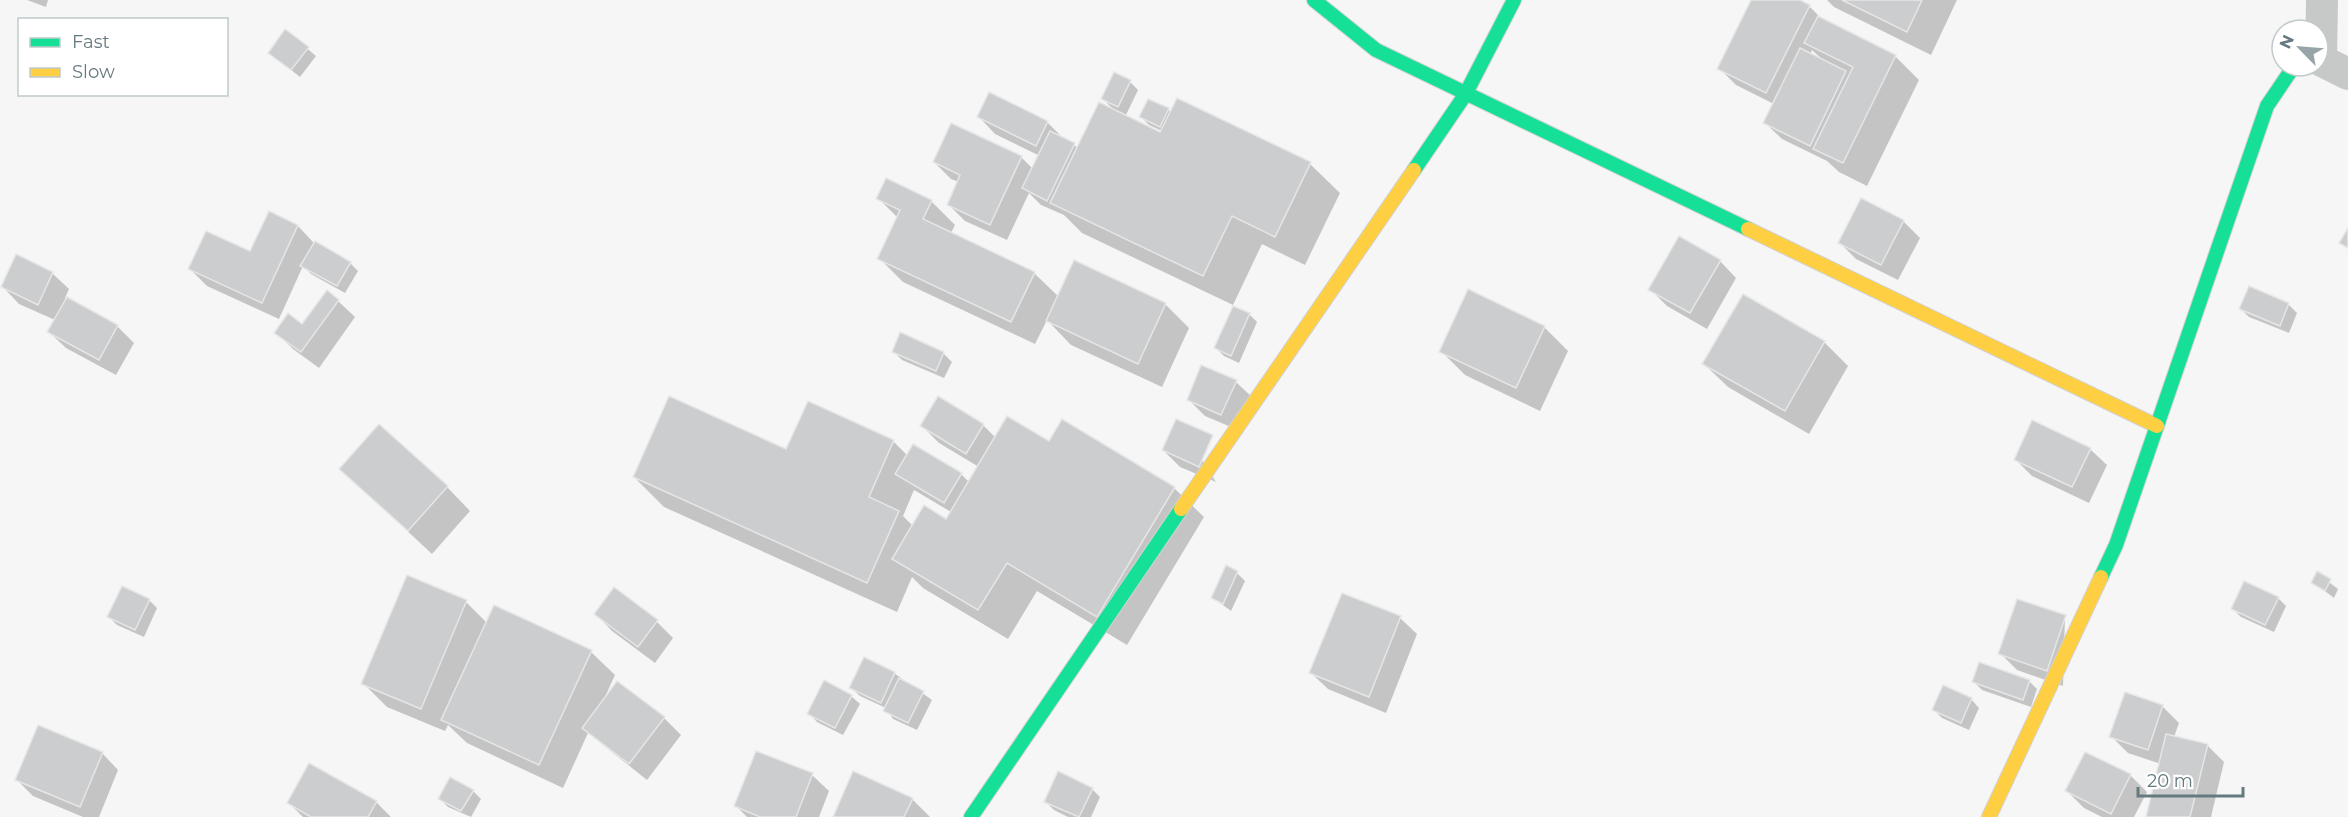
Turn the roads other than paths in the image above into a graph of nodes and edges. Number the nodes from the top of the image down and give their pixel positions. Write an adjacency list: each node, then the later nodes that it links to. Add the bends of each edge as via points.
1 (1314, 0): 6 (street, via 1376,50)
2 (1514, 0): 6 (street)
3 (2322, 0): 4 (street)
4 (2321, 18)
5 (2303, 78): 7 (street, via 2267,106)
6 (1465, 95): 7 (street); 8 (street)
7 (2157, 426): 9 (street, via 2116,545)
8 (971, 817)
9 (1989, 817)

